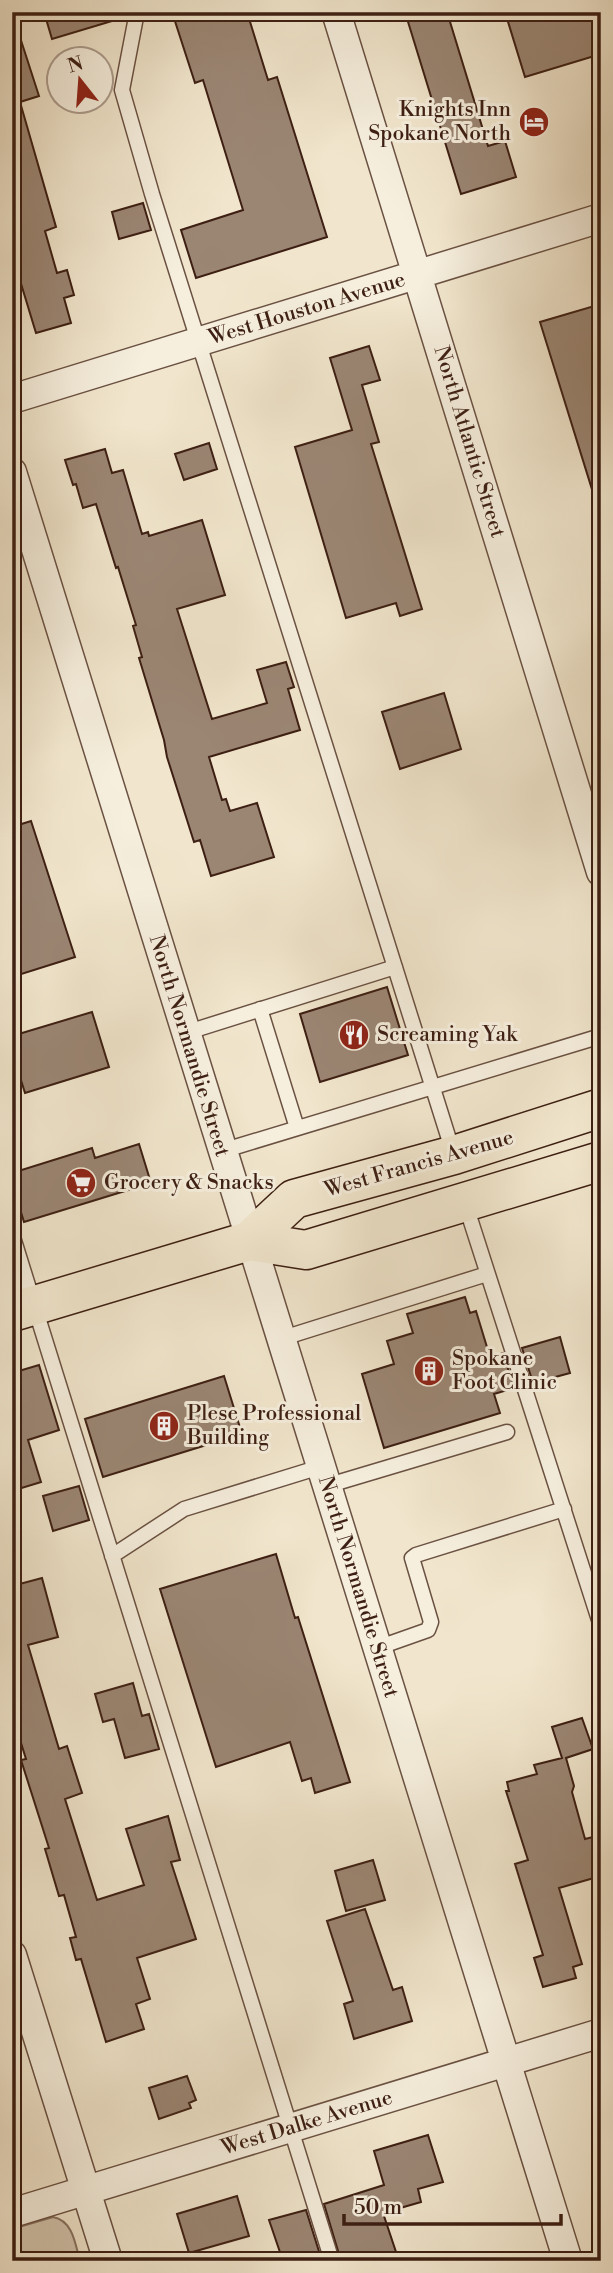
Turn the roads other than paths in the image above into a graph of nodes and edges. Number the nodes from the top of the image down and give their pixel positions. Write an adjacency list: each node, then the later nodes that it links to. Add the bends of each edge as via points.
1 (137, 12): 5 (lane, via 122,90)
2 (336, 12): 4 (street, North Atlantic Street)
3 (601, 218): 4 (street, West Houston Avenue)
4 (417, 275): 5 (street, West Houston Avenue); 8 (street, North Atlantic Street)
5 (200, 342): 6 (street, West Houston Avenue); 9 (lane)
6 (12, 399)
7 (12, 472): 11 (street, North Normandie Street)
8 (601, 872)
9 (395, 967): 10 (lane); 13 (lane)
10 (260, 1009): 11 (lane); 15 (lane)
11 (185, 1033): 16 (street, North Normandie Street)
12 (601, 1035): 13 (lane)
13 (432, 1086): 15 (lane); 17 (lane)
14 (601, 1108): 17 (main road, West Francis Avenue)
15 (297, 1128): 16 (lane)
16 (222, 1151): 21 (street, North Normandie Street)
17 (454, 1155): 21 (main road, West Francis Avenue, via 294,1199)
18 (601, 1161): 19 (main road, West Francis Avenue)
19 (464, 1202): 21 (main road, West Francis Avenue, via 306,1250); 22 (lane)
20 (12, 1234): 23 (lane)
21 (250, 1241): 23 (main road, West Francis Avenue); 24 (street, North Normandie Street)
22 (487, 1274): 24 (lane); 27 (lane)
23 (23, 1309): 28 (lane)
24 (280, 1339): 26 (street, North Normandie Street)
25 (507, 1432): 26 (lane)
26 (323, 1476): 28 (lane, via 184,1509); 30 (street, North Normandie Street)
27 (564, 1509): 29 (lane); 30 (lane, via 416,1555 412,1558 431,1622 428,1630)
28 (112, 1556): 34 (lane)
29 (601, 1626)
30 (377, 1648): 33 (street, North Normandie Street)
31 (12, 1955): 35 (street)
32 (601, 2033): 33 (street, West Dalke Avenue)
33 (506, 2062): 34 (street, West Dalke Avenue); 39 (street, North Normandie Street)
34 (291, 2128): 35 (street, West Dalke Avenue); 38 (lane)
35 (86, 2190): 36 (street, West Dalke Avenue); 37 (street)
36 (12, 2213)
37 (108, 2261)
38 (332, 2261)
39 (568, 2261)

